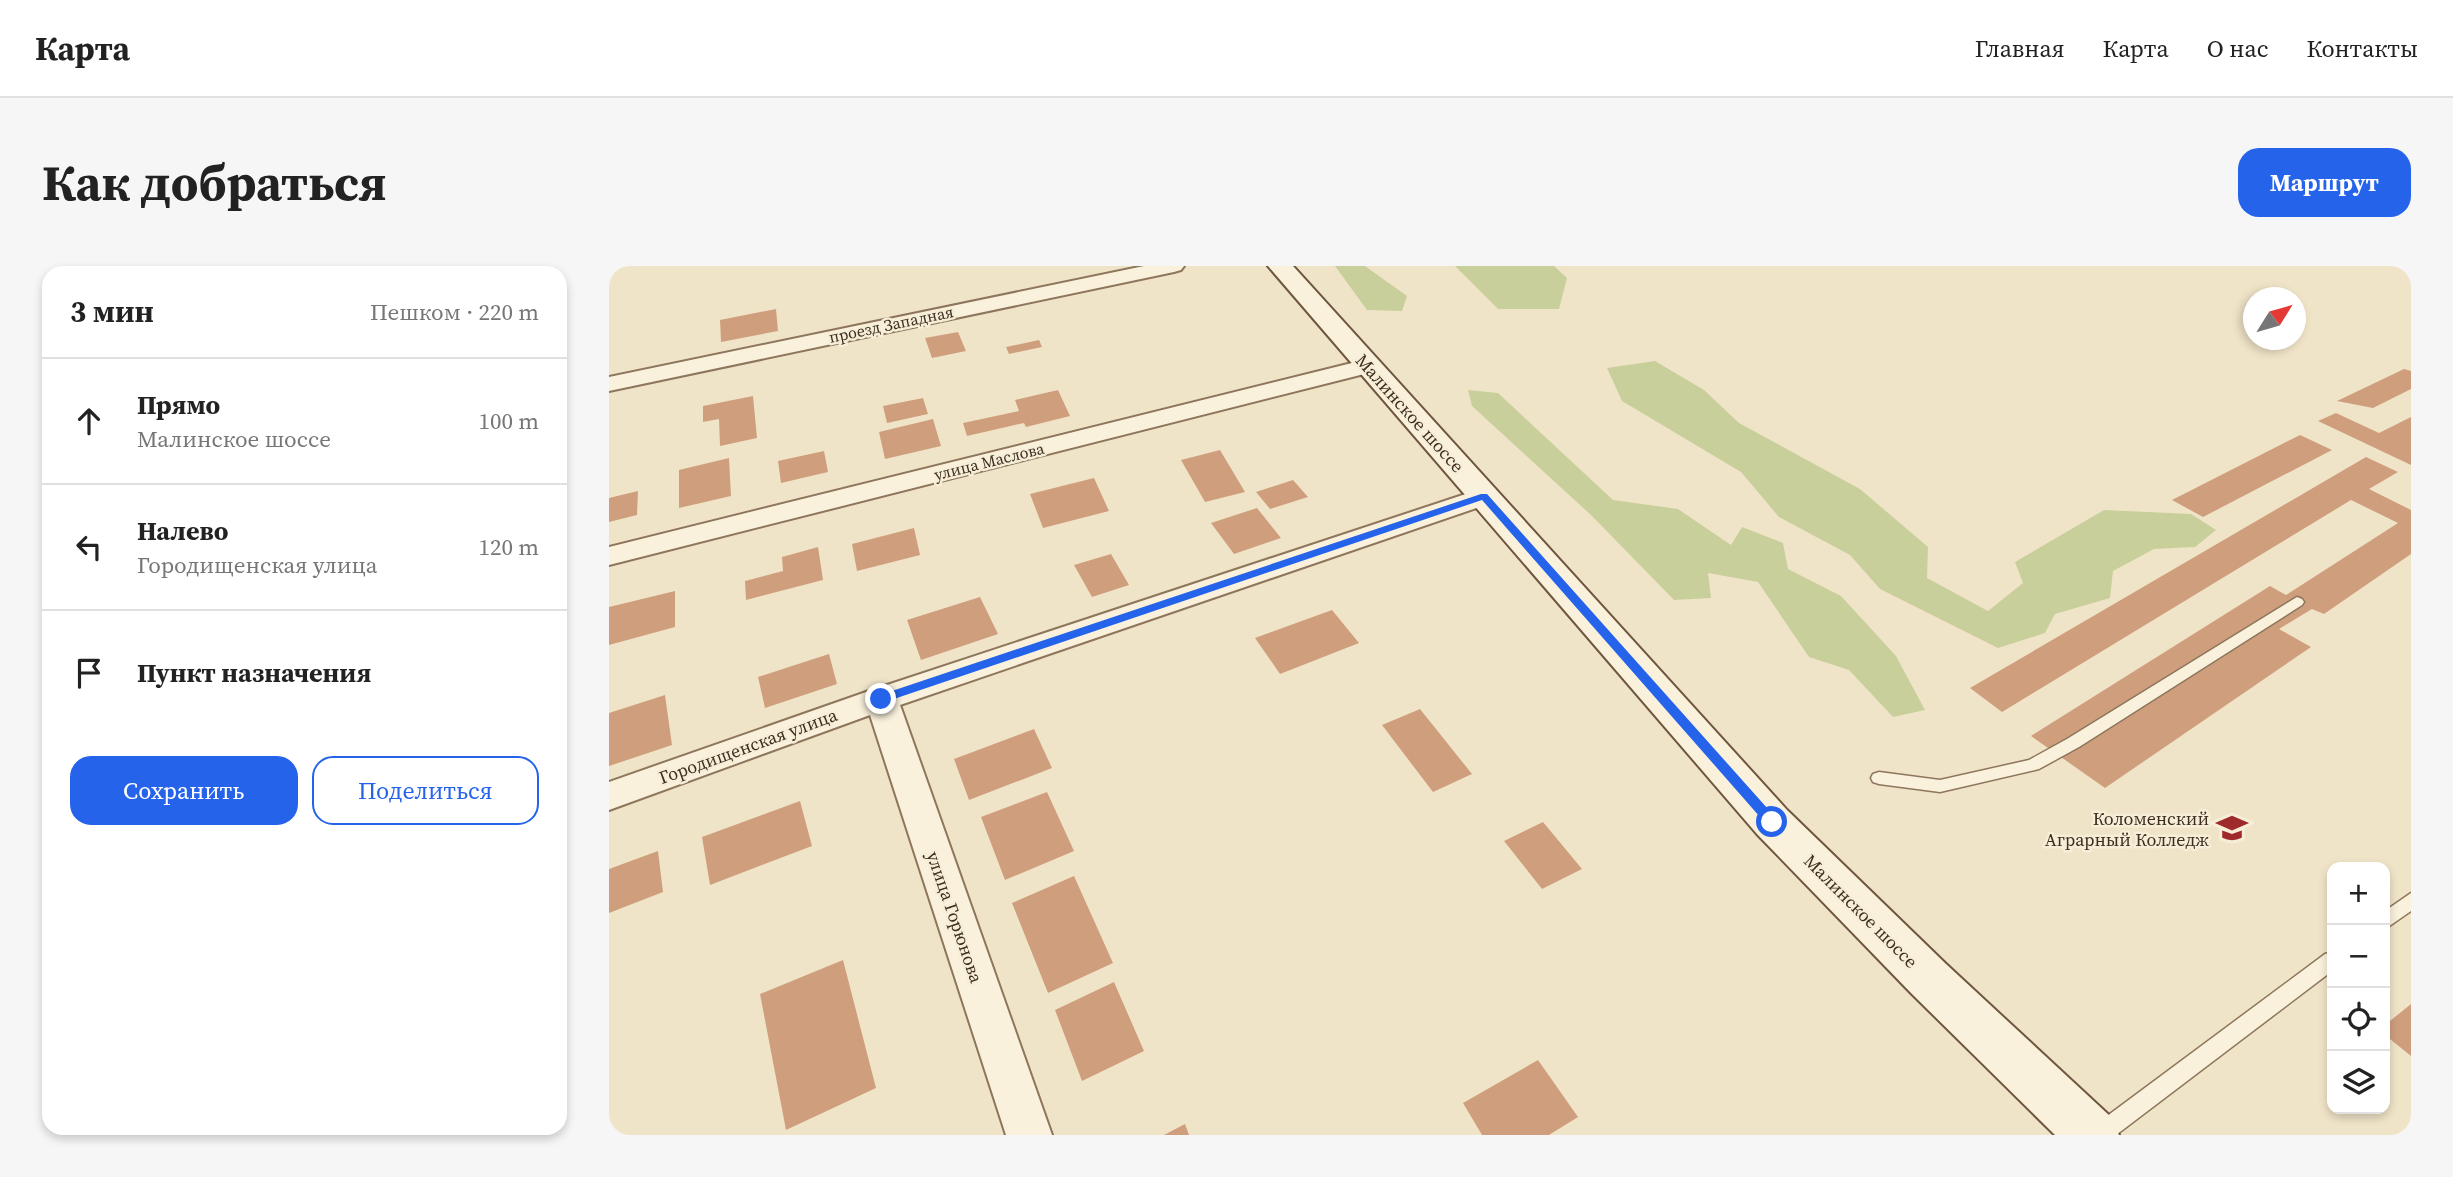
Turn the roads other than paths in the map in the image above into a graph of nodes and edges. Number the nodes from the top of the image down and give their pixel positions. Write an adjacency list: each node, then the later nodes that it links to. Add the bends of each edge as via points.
1 (1174, 266): 4 (street, проезд Западная)
2 (1280, 266): 3 (main road, Малинское шоссе)
3 (1368, 366): 5 (main road, Малинское шоссе); 6 (street, улица Маслова)
4 (609, 384)
5 (1484, 496): 8 (street, Городищенская улица); 15 (main road, Малинское шоссе, via 1772,822)
6 (609, 556)
7 (2297, 602): 9 (lane, via 2033,765 1940,786)
8 (881, 699): 10 (street, Городищенская улица); 14 (street, улица Горюнова)
9 (1879, 778)
10 (609, 796)
11 (2411, 901): 12 (lane)
12 (2390, 917)
13 (2327, 964): 16 (lane)
14 (1029, 1135)
15 (2092, 1135)
16 (2099, 1135)

